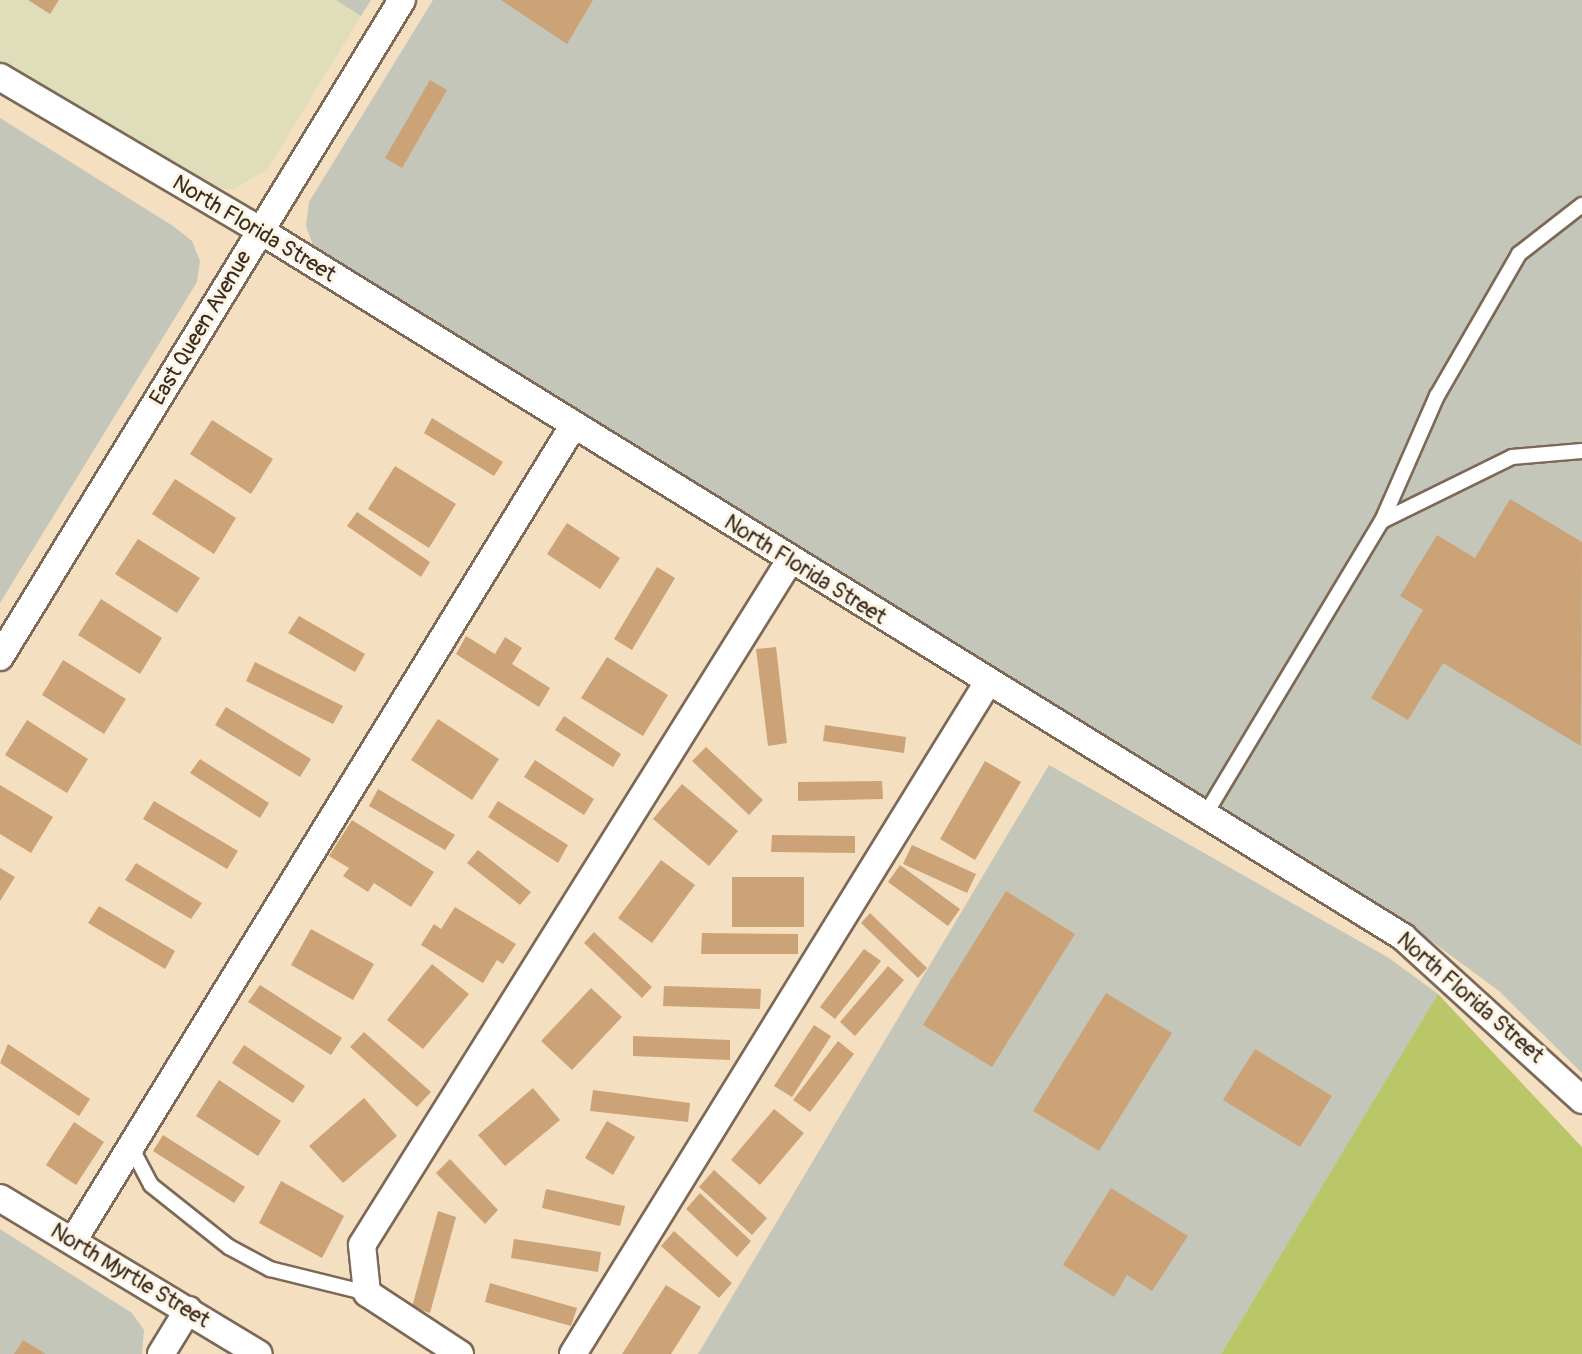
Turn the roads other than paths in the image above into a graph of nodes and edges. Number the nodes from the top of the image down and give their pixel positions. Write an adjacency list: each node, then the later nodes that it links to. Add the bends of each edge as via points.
1 (402, 0): 4 (street, East Queen Avenue)
2 (0, 77): 4 (street, North Florida Street)
3 (1582, 205): 7 (lane, via 1519,254 1437,396)
4 (261, 231): 5 (street, North Florida Street); 9 (street, East Queen Avenue)
5 (573, 426): 8 (street, North Florida Street); 13 (street)
6 (1582, 451): 7 (lane, via 1512,457)
7 (1382, 521): 11 (lane)
8 (789, 562): 10 (street, North Florida Street); 16 (street, via 362,1245)
9 (0, 657)
10 (988, 682): 11 (street, North Florida Street); 21 (street)
11 (1205, 815): 12 (street, North Florida Street, via 1403,937)
12 (1582, 1100)
13 (131, 1147): 15 (street); 16 (lane, via 151,1185 229,1247 270,1269)
14 (0, 1198): 15 (street, North Myrtle Street)
15 (73, 1241): 17 (street, North Myrtle Street)
16 (367, 1293): 20 (street)
17 (188, 1310): 18 (street); 19 (street, North Myrtle Street)
18 (161, 1354)
19 (259, 1354)
20 (460, 1354)
21 (573, 1354)

